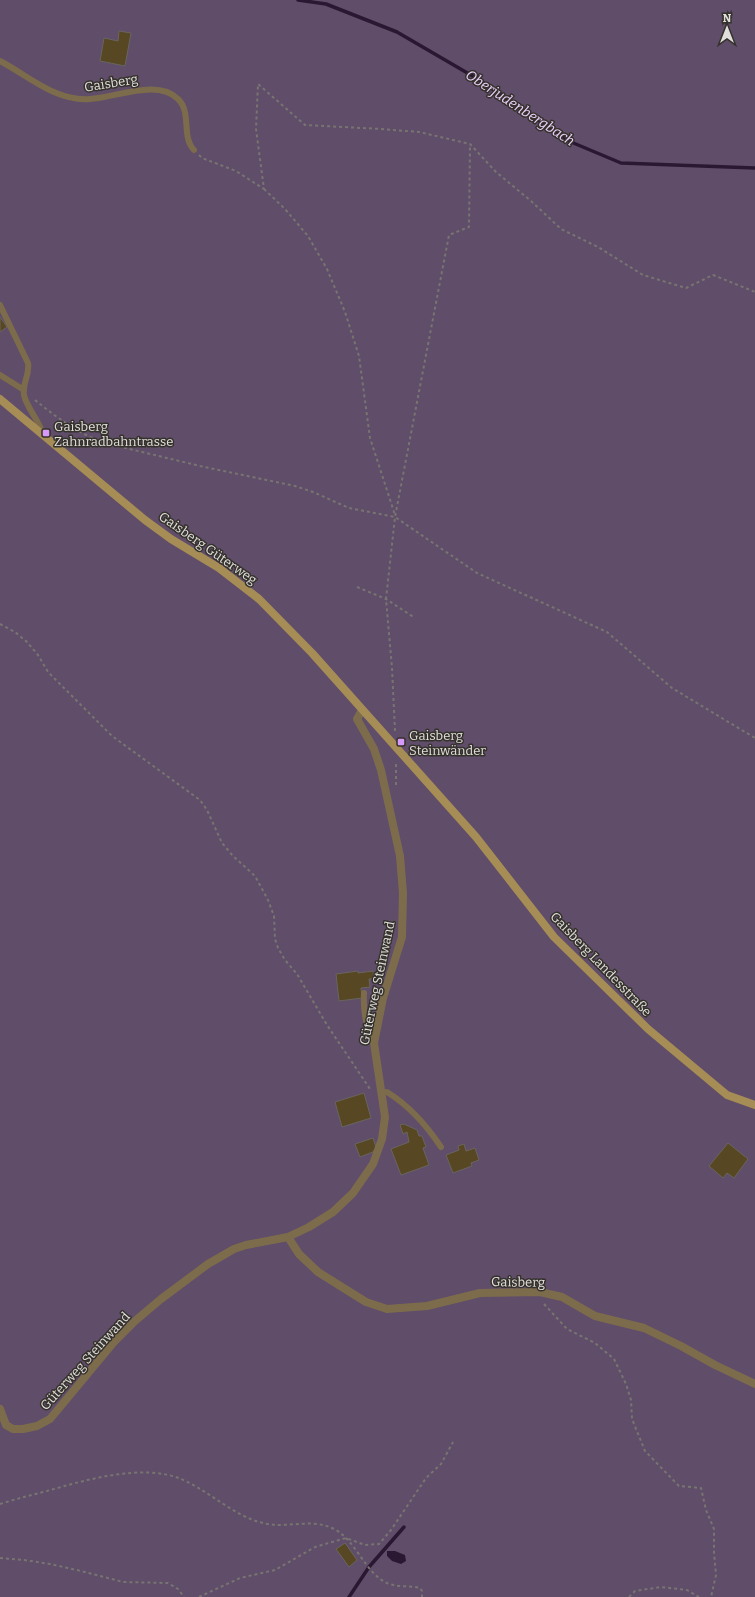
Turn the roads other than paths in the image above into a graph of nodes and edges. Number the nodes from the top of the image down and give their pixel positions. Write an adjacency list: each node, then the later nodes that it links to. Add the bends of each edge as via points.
1 (0, 60): 2 (lane, Gaisberg, via 53,92 73,100 104,98 146,89 166,90 179,99 184,109 190,145)
2 (194, 150)
3 (0, 304): 5 (lane, via 28,363)
4 (0, 375): 5 (lane)
5 (24, 390): 7 (lane)
6 (0, 399): 7 (main road, Gaisberg Güterweg)
7 (44, 436): 8 (main road, Gaisberg Güterweg, via 145,520 220,568 259,599 312,653)
8 (362, 710): 10 (street, Güterweg Steinwand, via 357,718 374,749 381,770 400,856 403,893 402,937 383,998); 12 (main road, Gaisberg Landesstraße, via 476,837 560,942 648,1029 727,1095)
9 (364, 993): 10 (lane, via 365,1013)
10 (374, 1043): 11 (street, Güterweg Steinwand)
11 (382, 1097): 13 (lane, via 386,1092 403,1105); 14 (street, Güterweg Steinwand, via 382,1139 376,1158 365,1178 334,1212)
12 (755, 1105)
13 (441, 1147)
14 (288, 1237): 15 (street, Gaisberg, via 299,1254 318,1272 361,1299 387,1309 428,1306 480,1293 540,1292 562,1297 595,1316 644,1328); 16 (street, Güterweg Steinwand, via 234,1249 208,1264 161,1299 114,1342 50,1419 32,1428 15,1429 6,1425)
15 (755, 1384)
16 (0, 1409)

